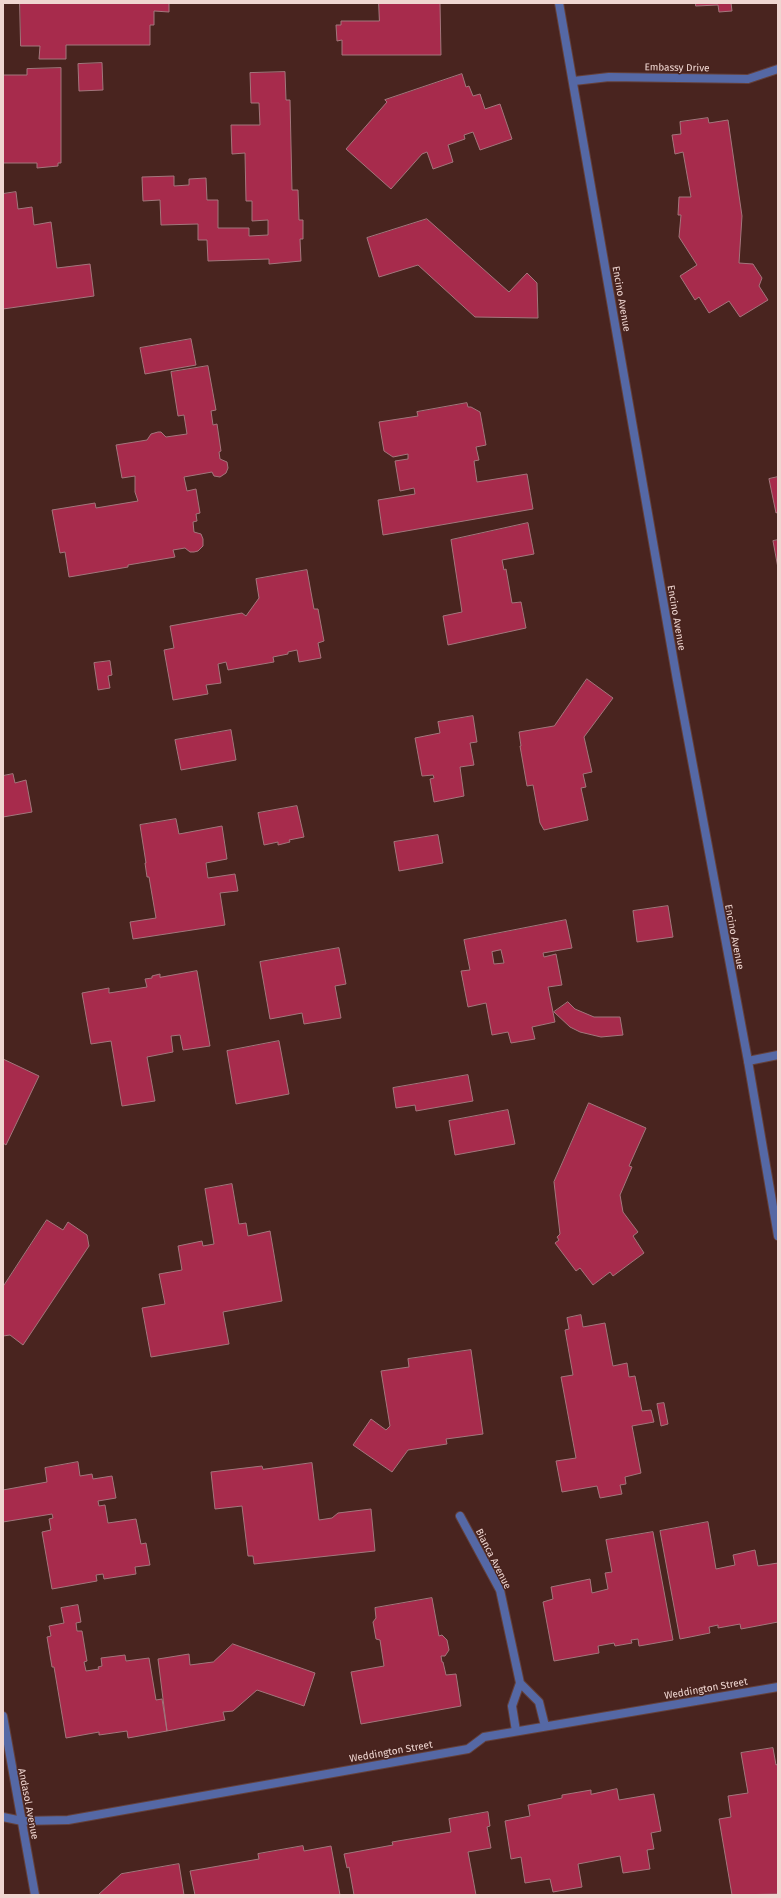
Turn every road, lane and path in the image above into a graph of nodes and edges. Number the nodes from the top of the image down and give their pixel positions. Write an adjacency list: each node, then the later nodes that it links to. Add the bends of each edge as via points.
1 (559, 3): 3 (street, Encino Avenue)
2 (778, 69): 3 (street, Embassy Drive, via 748,79 609,77)
3 (574, 81): 5 (street, Encino Avenue, via 676,680)
4 (778, 1055): 5 (street)
5 (748, 1061): 6 (street, Encino Avenue)
6 (778, 1236)
7 (460, 1516): 8 (street, Bianca Avenue, via 500,1590)
8 (520, 1683): 11 (street, via 540,1702); 12 (street, via 512,1706)
9 (778, 1687): 11 (street, Weddington Street)
10 (3, 1716): 14 (street, Andasol Avenue)
11 (544, 1726): 12 (street, Weddington Street)
12 (516, 1731): 14 (street, Weddington Street, via 484,1737 468,1749 68,1820)
13 (3, 1817): 14 (street, Weddington Street)
14 (22, 1821): 15 (street, Andasol Avenue)
15 (35, 1895)

